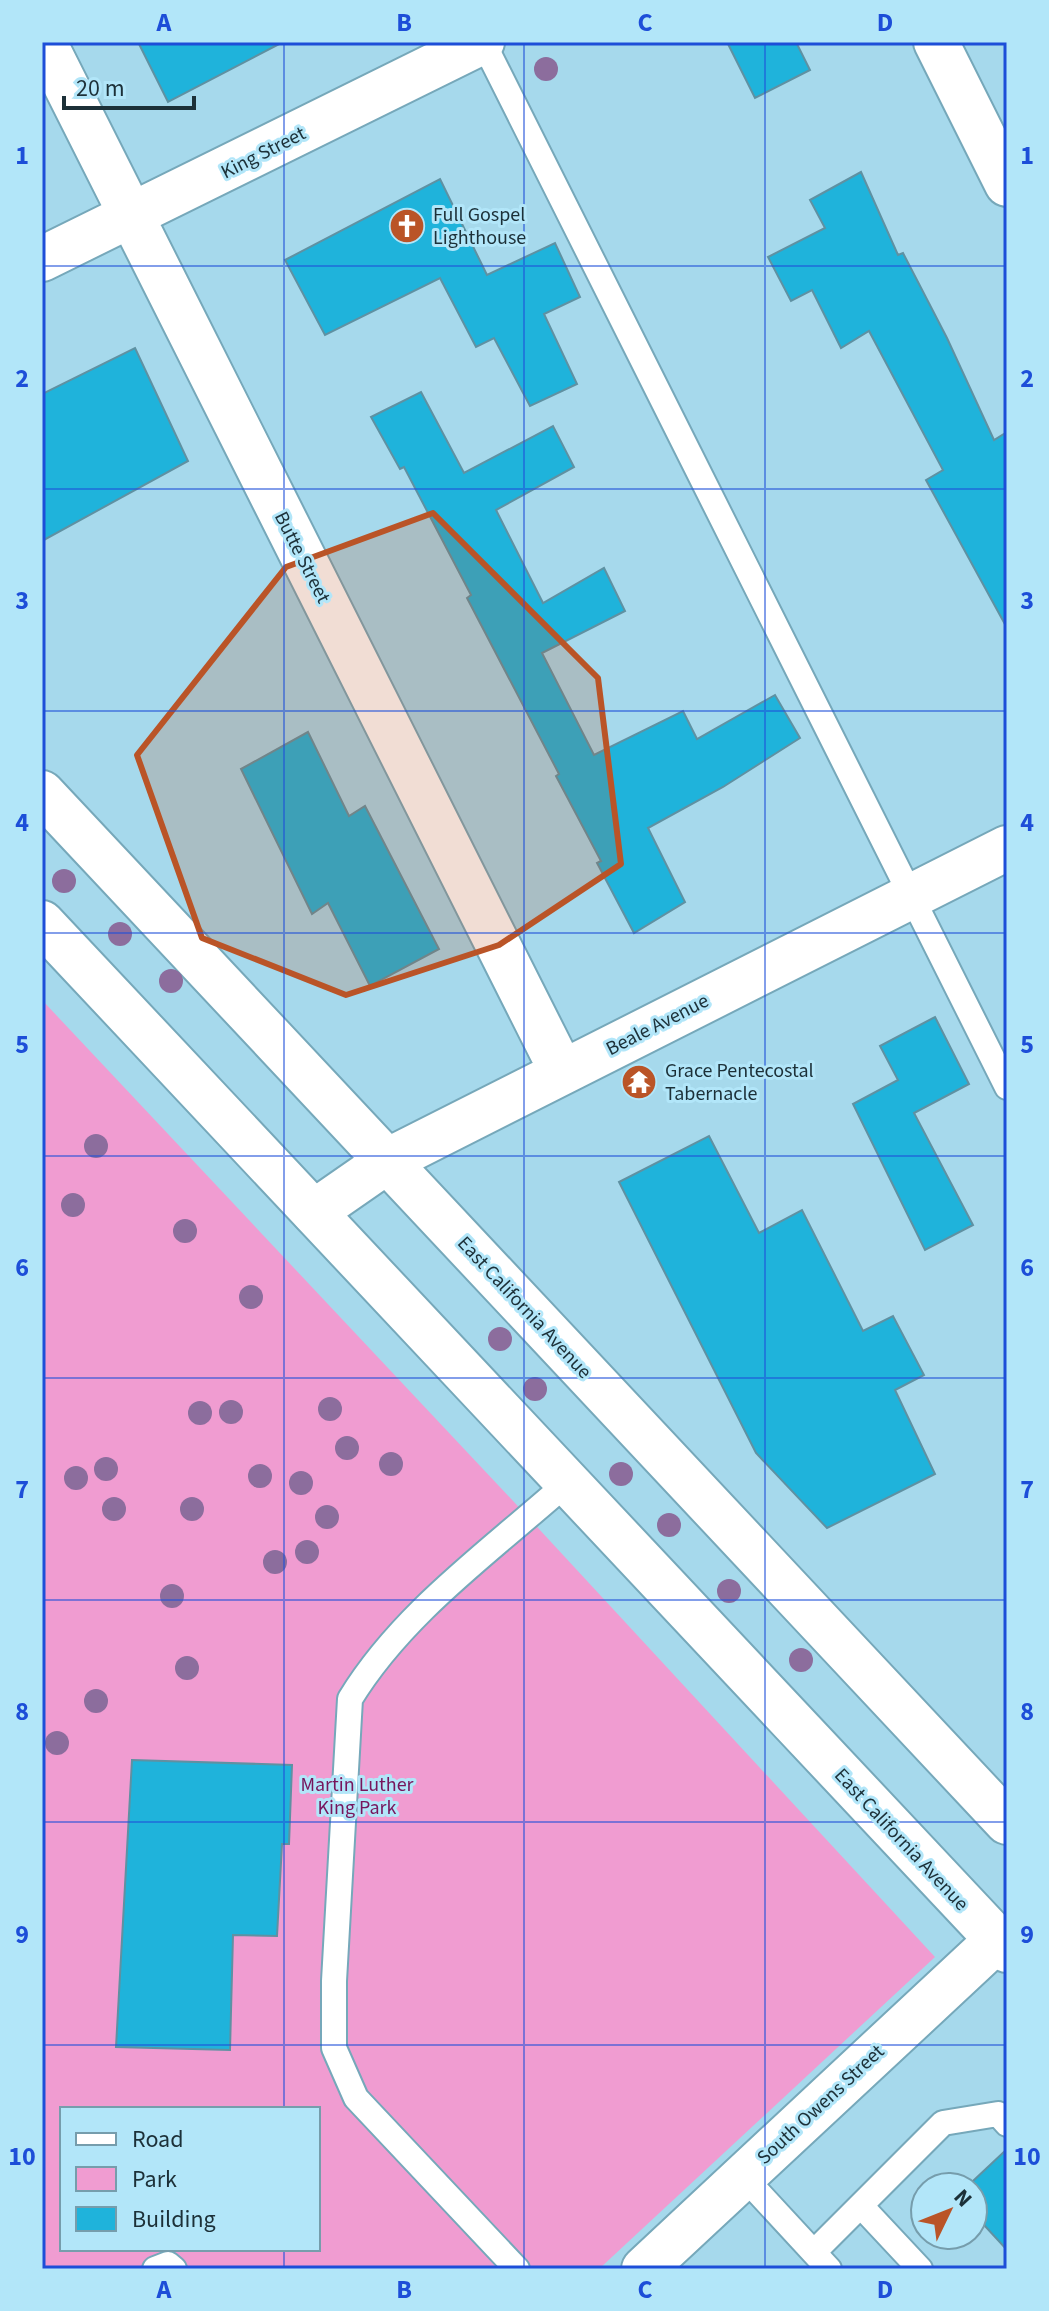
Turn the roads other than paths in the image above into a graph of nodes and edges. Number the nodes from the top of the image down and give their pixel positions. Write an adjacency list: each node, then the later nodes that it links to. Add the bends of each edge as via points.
1 (44, 42): 5 (street, Butte Street)
2 (483, 42): 5 (street, King Street); 9 (lane)
3 (936, 42): 4 (street)
4 (1007, 184)
5 (132, 217): 6 (street, King Street); 11 (street, Butte Street)
6 (42, 259)
7 (42, 793): 13 (street, East California Avenue)
8 (1007, 848): 9 (street, Beale Avenue)
9 (913, 895): 11 (street, Beale Avenue); 12 (lane)
10 (42, 923): 14 (street, East California Avenue)
11 (562, 1072): 13 (street, Beale Avenue)
12 (1007, 1087)
13 (389, 1160): 14 (street, Beale Avenue); 16 (street, East California Avenue)
14 (314, 1212): 15 (street, East California Avenue)
15 (568, 1482): 17 (street, East California Avenue); 24 (lane, via 400,1631 350,1699 334,2048 356,2098)
16 (1007, 1822)
17 (1004, 1941): 19 (street, South Owens Street)
18 (1007, 2124): 20 (lane, via 998,2114 943,2123)
19 (743, 2176): 21 (lane); 25 (street, South Owens Street)
20 (862, 2207): 21 (lane); 26 (lane)
21 (822, 2261)
22 (155, 2269): 23 (lane, via 168,2264)
23 (174, 2269)
24 (517, 2269)
25 (644, 2269)
26 (920, 2269)

